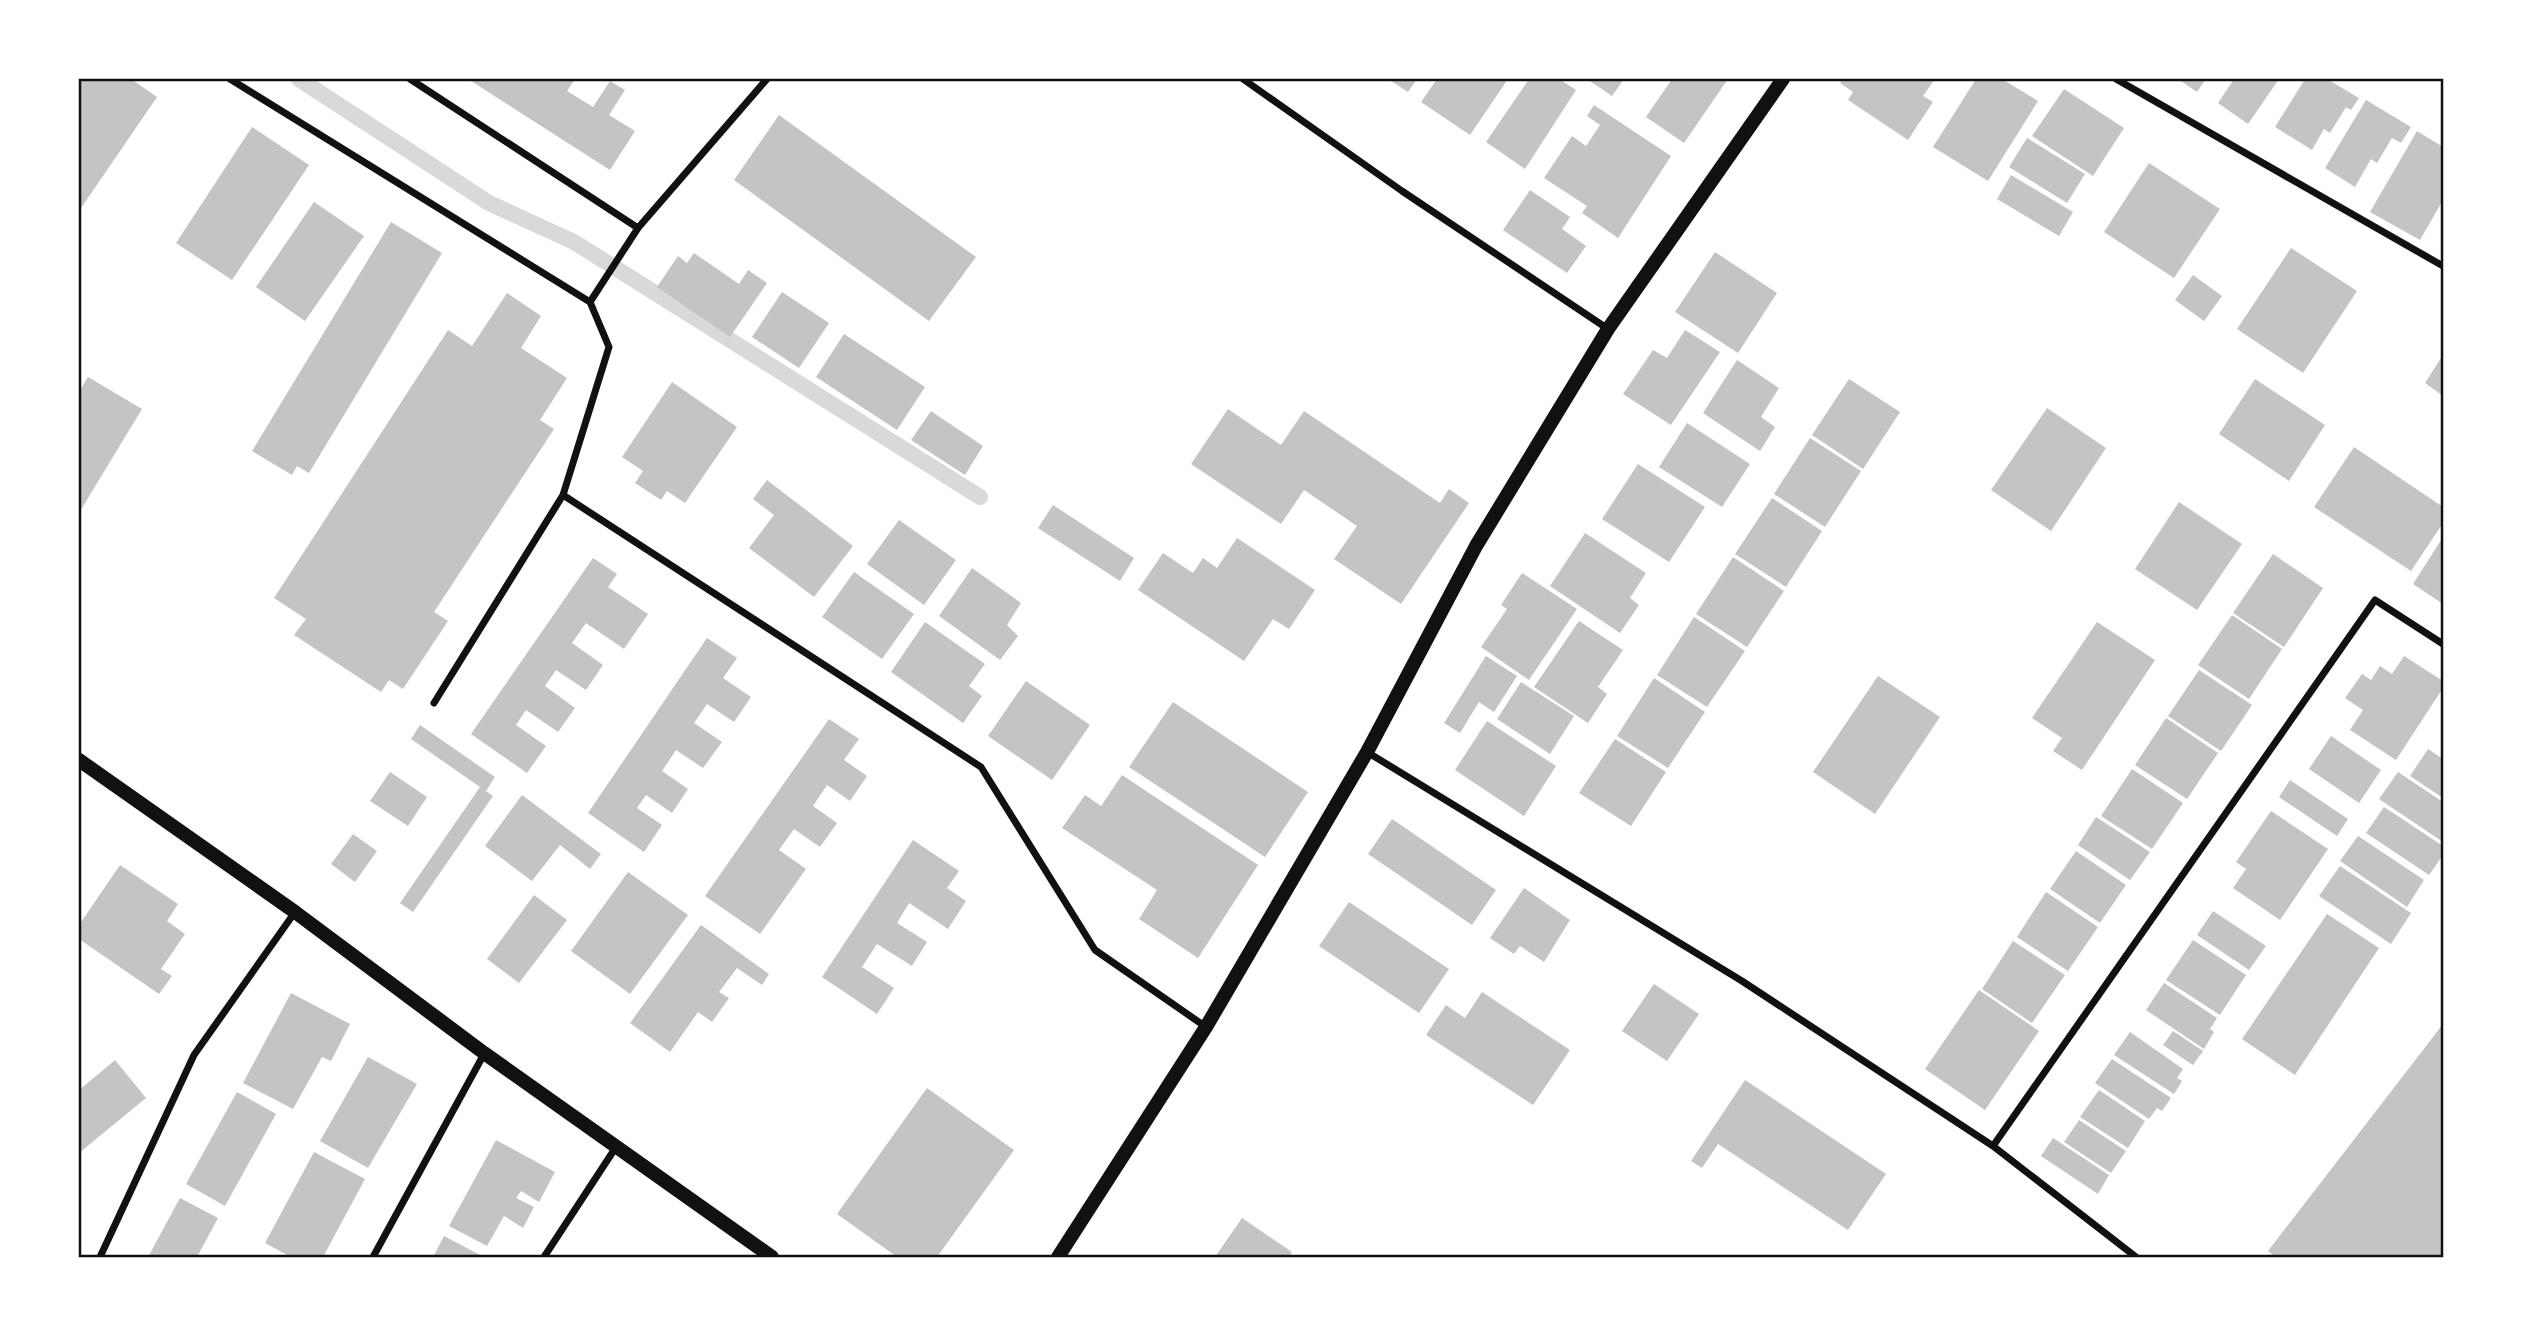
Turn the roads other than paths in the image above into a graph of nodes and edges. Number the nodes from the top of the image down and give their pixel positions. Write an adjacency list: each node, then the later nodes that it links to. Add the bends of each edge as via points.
1 (230, 79): 9 (street)
2 (410, 79): 7 (street)
3 (767, 79): 7 (street)
4 (1243, 79): 10 (street)
5 (1781, 79): 10 (main road)
6 (2116, 79): 8 (street)
7 (638, 228): 9 (street)
8 (2443, 266)
9 (590, 302): 11 (street, via 609,347)
10 (1608, 329): 14 (main road, via 1476,546)
11 (563, 495): 13 (street); 17 (street, via 981,767 1095,950)
12 (2443, 644): 19 (street, via 2375,600)
13 (434, 703)
14 (1367, 752): 17 (main road); 19 (street, via 1742,981)
15 (79, 760): 16 (main road)
16 (295, 912): 18 (main road); 21 (street, via 194,1055)
17 (1206, 1027): 25 (main road)
18 (484, 1053): 20 (main road); 22 (street)
19 (1993, 1146): 26 (street)
20 (616, 1147): 23 (street); 24 (main road)
21 (100, 1257)
22 (373, 1257)
23 (544, 1257)
24 (772, 1257)
25 (1058, 1257)
26 (2136, 1257)

